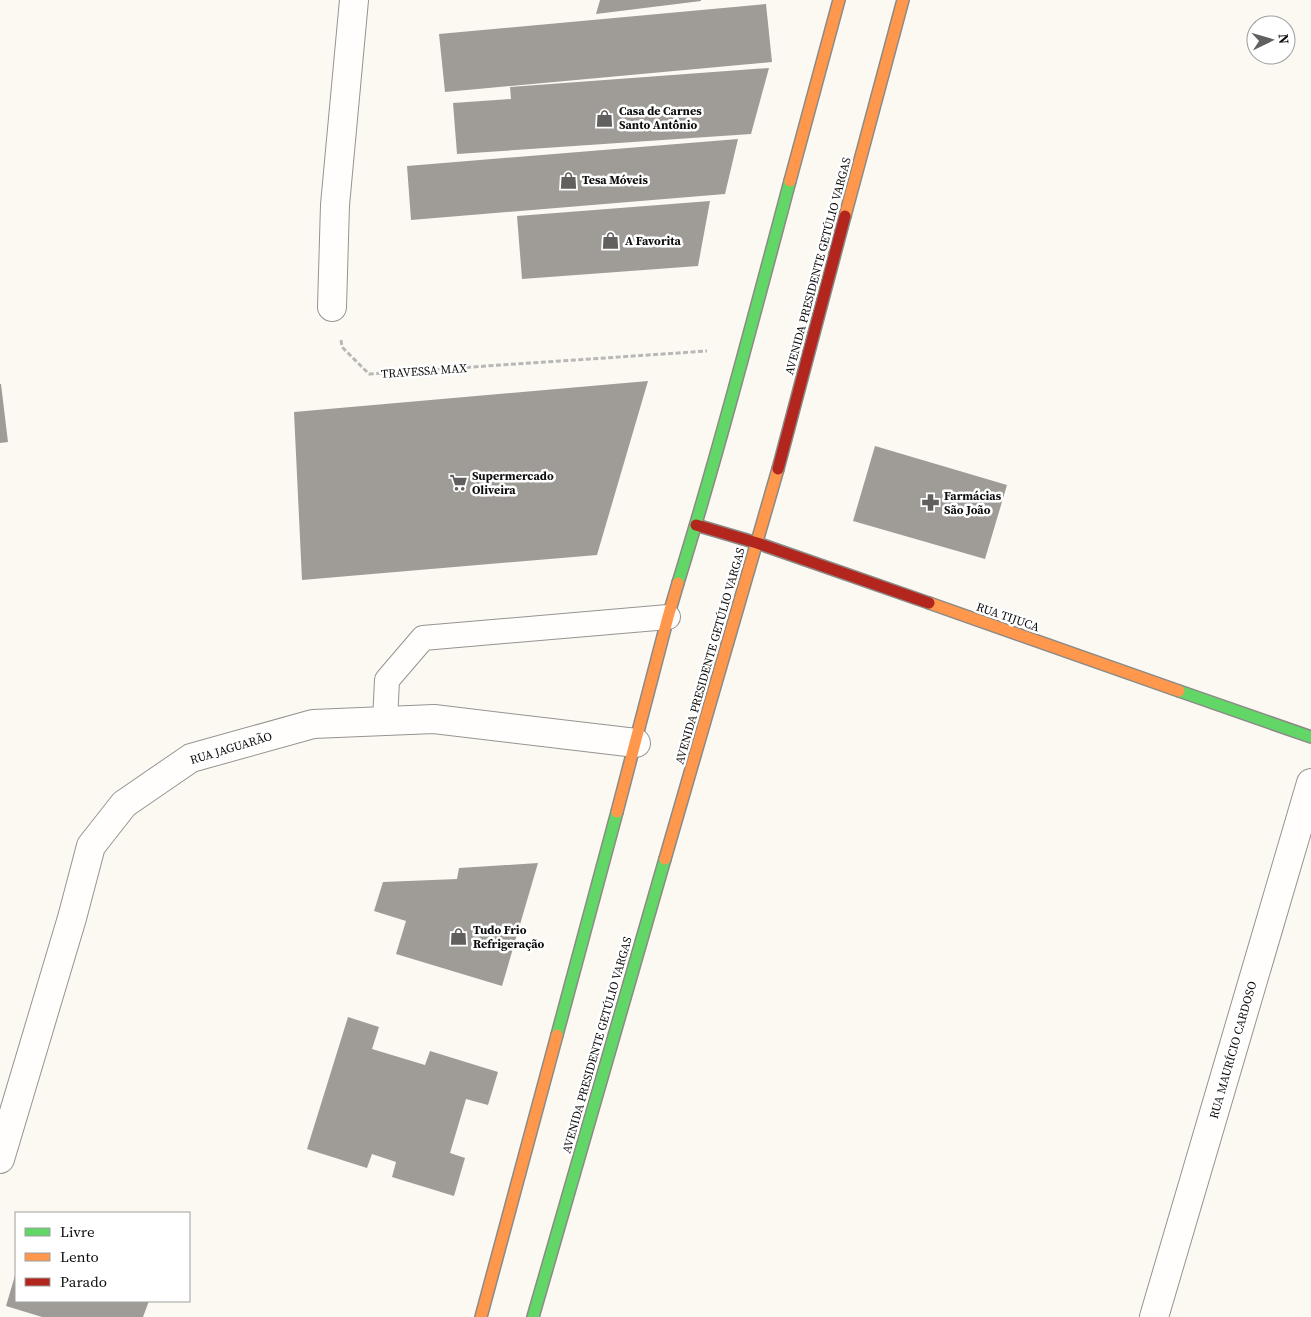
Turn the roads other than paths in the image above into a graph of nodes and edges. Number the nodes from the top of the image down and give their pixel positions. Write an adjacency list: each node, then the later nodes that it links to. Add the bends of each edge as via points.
1 (354, 0): 4 (street, via 335,205)
2 (839, 0): 5 (main road)
3 (904, 0): 6 (main road, AVENIDA PRESIDENTE GETÚLIO VARGAS)
4 (332, 307)
5 (696, 525): 6 (main road, RUA TIJUCA); 7 (main road)
6 (756, 543): 9 (main road, RUA TIJUCA); 14 (main road, AVENIDA PRESIDENTE GETÚLIO VARGAS)
7 (668, 617): 8 (lane, via 423,638 387,680); 10 (main road)
8 (385, 721): 10 (street, RUA JAGUARÃO, via 434,719); 12 (street, RUA JAGUARÃO, via 313,724 191,758 124,804 91,846)
9 (1311, 737)
10 (636, 743): 13 (main road)
11 (1311, 783): 15 (street, RUA MAURÍCIO CARDOSO)
12 (0, 1159)
13 (481, 1317)
14 (533, 1317)
15 (1154, 1317)

